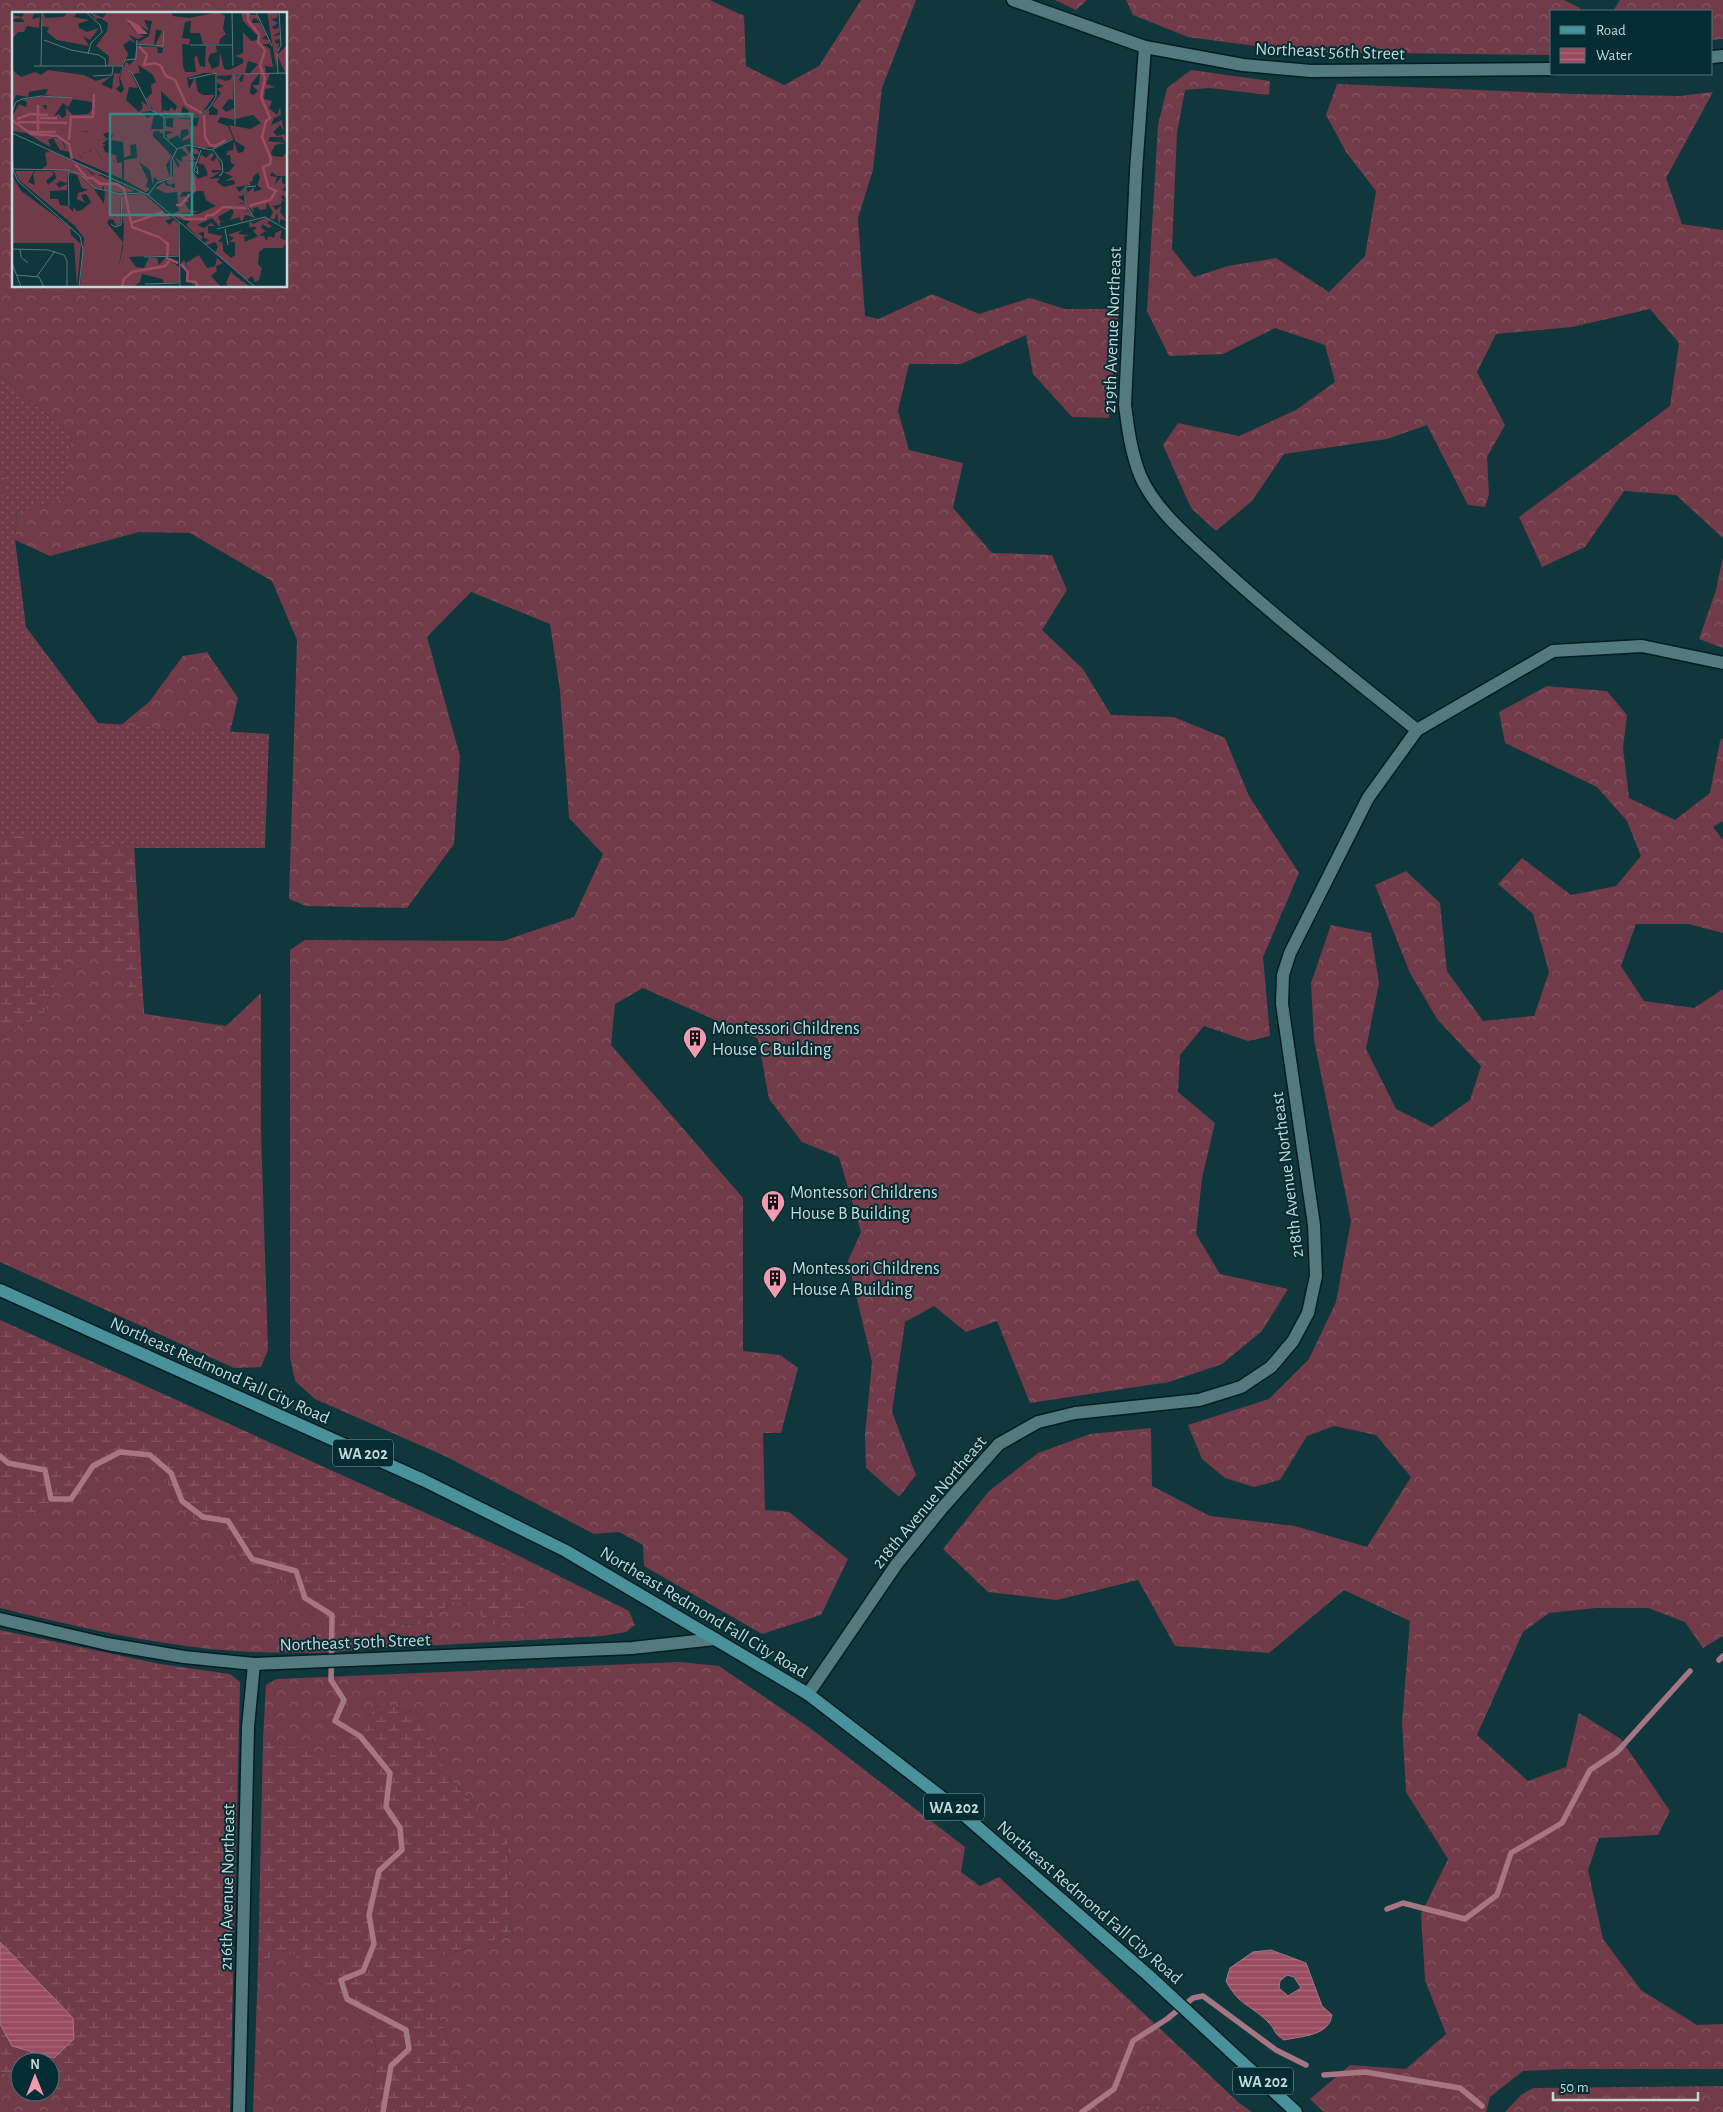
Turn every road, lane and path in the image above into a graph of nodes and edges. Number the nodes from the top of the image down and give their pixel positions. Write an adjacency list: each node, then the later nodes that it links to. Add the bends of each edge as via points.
1 (1013, 0): 2 (street, Northeast 56th Street)
2 (1145, 47): 3 (street, Northeast 56th Street, via 1243,65 1311,71); 5 (street, 219th Avenue Northeast, via 1125,405 1129,439 1140,475 1178,528 1237,583)
3 (1550, 69)
4 (1723, 662): 5 (street, via 1642,646 1553,651)
5 (1417, 730): 10 (street, 218th Avenue Northeast, via 1368,798 1294,944 1283,975 1282,1004 1314,1225 1316,1276 1308,1313 1293,1341 1271,1367 1241,1387 1199,1400 1075,1413 1038,1422 999,1444 896,1565)
6 (0, 1290): 8 (main road, Northeast Redmond Fall City Road / WA 202, via 423,1480 566,1551)
7 (0, 1618): 9 (street, Northeast 50th Street, via 107,1644 184,1657)
8 (715, 1639): 9 (street, Northeast 50th Street, via 632,1648); 10 (main road, Northeast Redmond Fall City Road / WA 202)
9 (254, 1664): 11 (street, 216th Avenue Northeast, via 248,1727)
10 (808, 1694): 12 (main road, Northeast Redmond Fall City Road / WA 202, via 957,1809 1175,2000)
11 (239, 2112)
12 (1296, 2112)

